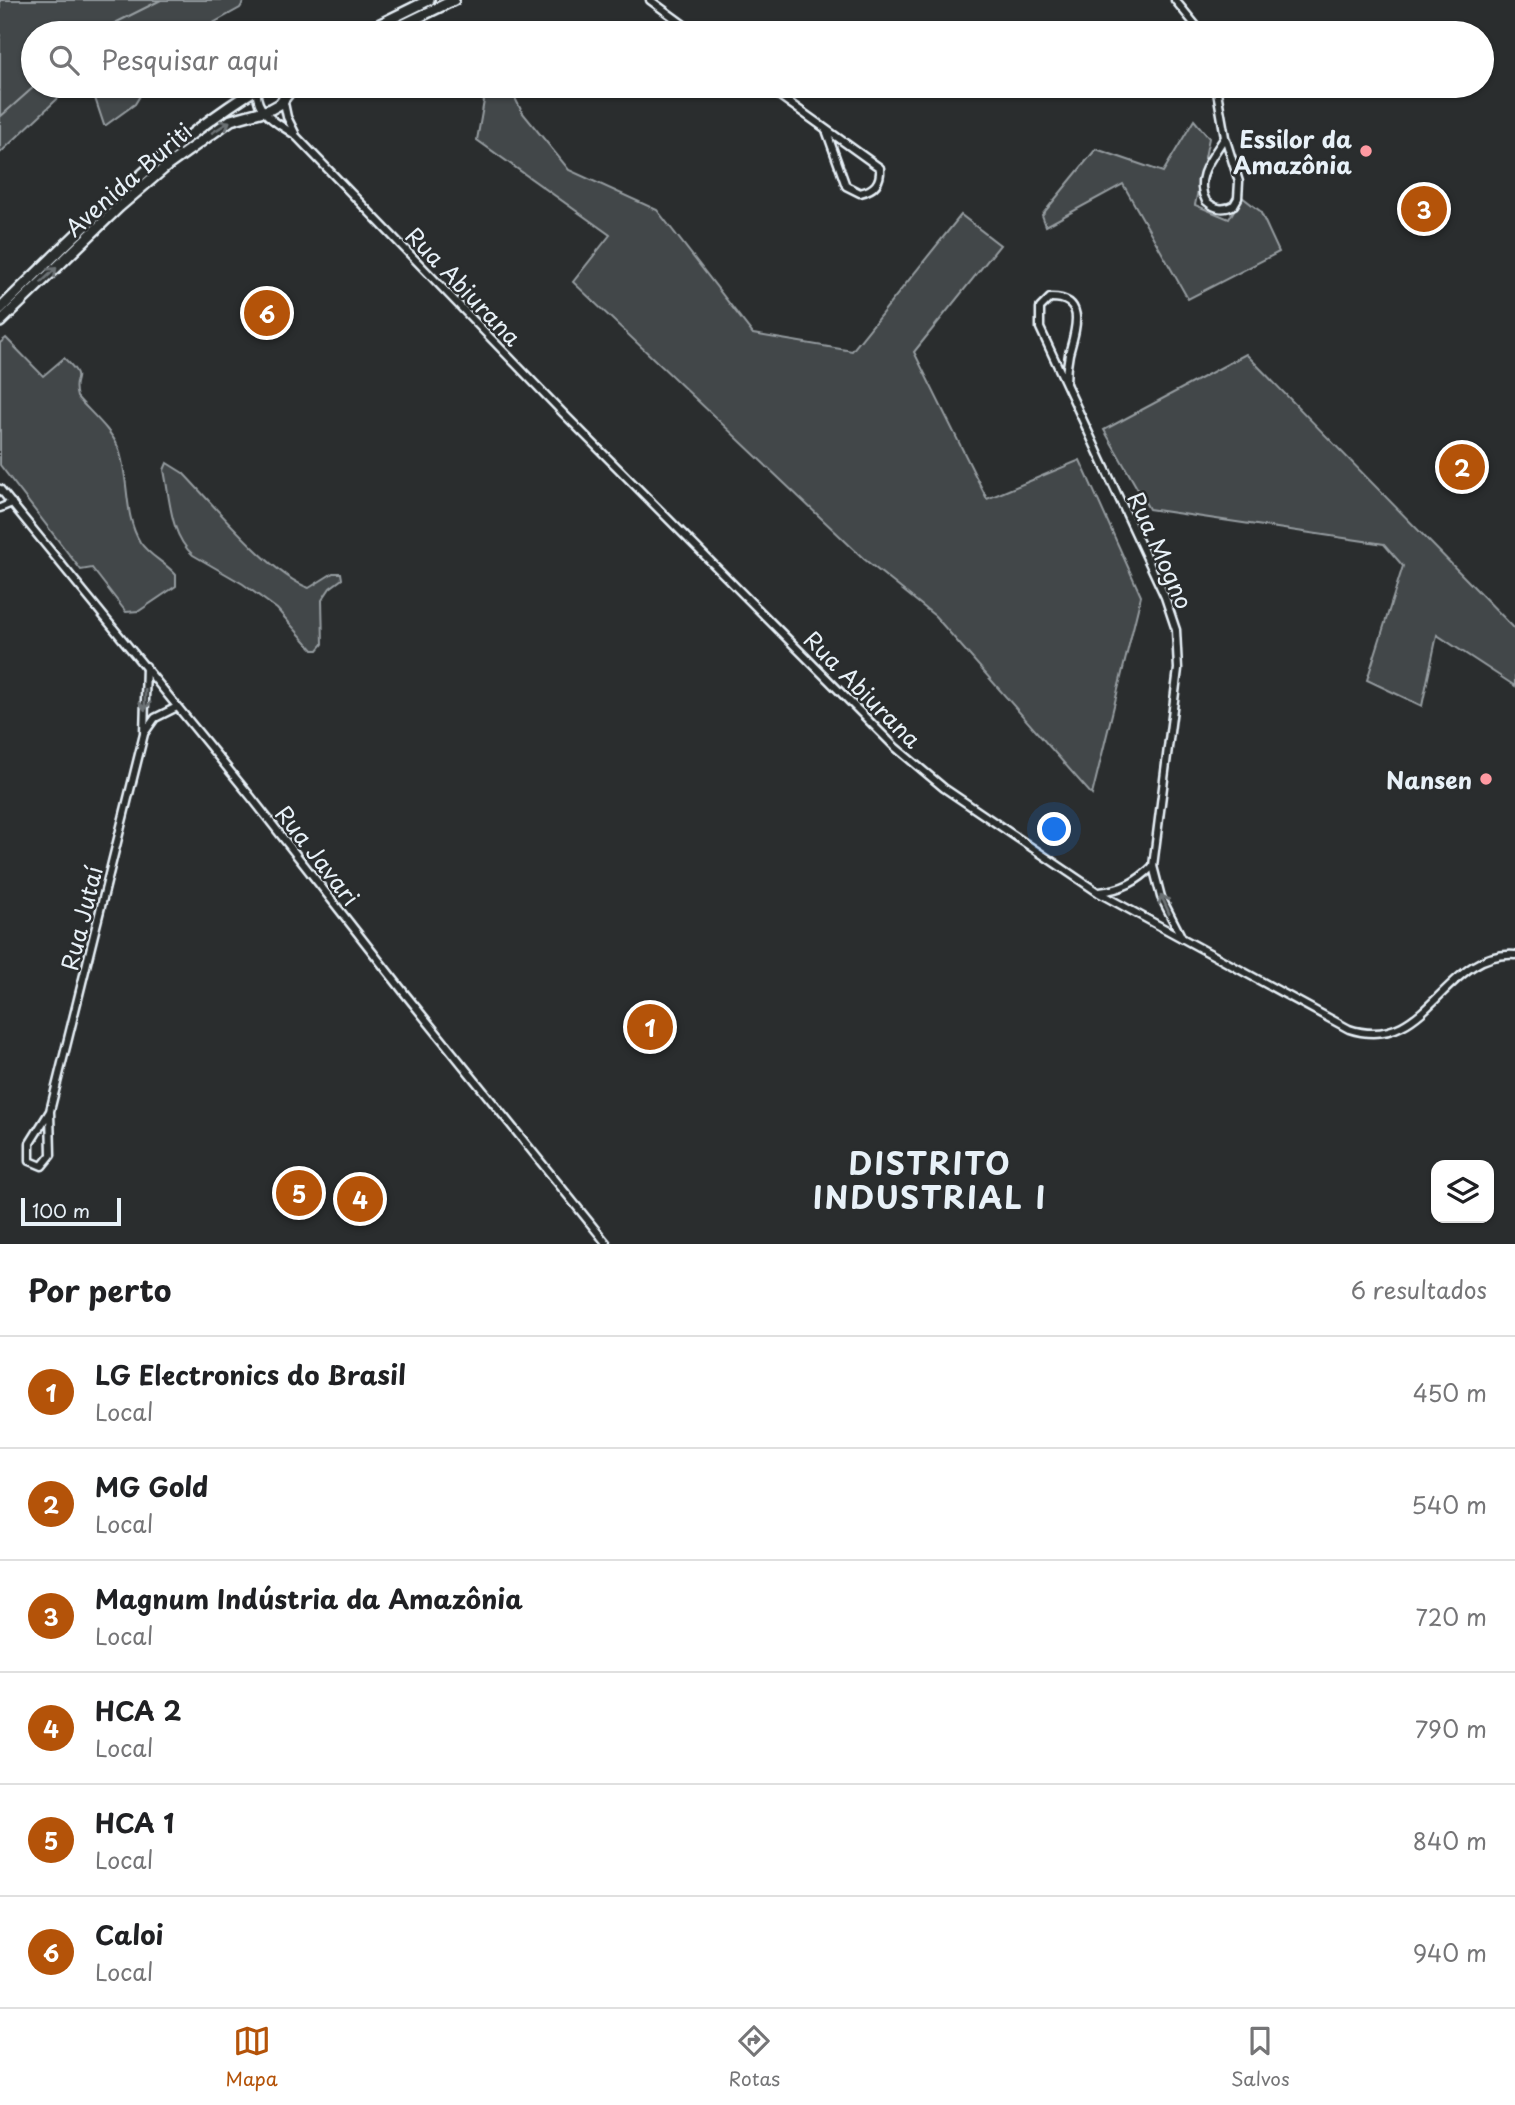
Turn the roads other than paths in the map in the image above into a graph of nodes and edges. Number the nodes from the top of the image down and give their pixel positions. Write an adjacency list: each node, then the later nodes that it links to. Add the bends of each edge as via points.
1 (429, 0): 5 (main road)
2 (454, 0): 7 (main road)
3 (650, 0): 8 (street)
4 (1175, 0): 9 (street)
5 (416, 3): 6 (main road)
6 (384, 21)
7 (411, 21)
8 (679, 21)
9 (1192, 21)
10 (242, 98): 19 (main road, Avenida Buriti, via 157,159)
11 (257, 98): 15 (street)
12 (782, 98): 16 (street)
13 (1218, 98): 18 (street)
14 (284, 99): 15 (main road, Avenida Buriti); 17 (street, Rua Abiurana)
15 (262, 111): 17 (street, Rua Abiurana); 20 (main road, Avenida Buriti, one-way to 15, via 168,165 231,120)
16 (826, 130): 16 (street, via 880,168 873,188 860,193 846,186)
17 (295, 135): 29 (street, Rua Abiurana, via 895,747 944,788)
18 (1225, 137): 18 (street, via 1239,189 1234,205 1220,209 1206,201 1201,187)
19 (0, 309)
20 (0, 322)
21 (1066, 383): 21 (street, Rua Mogno, via 1040,328 1040,309 1050,298 1066,300 1076,314); 28 (street, Rua Mogno, via 1176,630 1178,669)
22 (0, 489): 23 (street, Rua Javari)
23 (12, 503): 24 (street); 25 (street, Rua Javari)
24 (0, 508)
25 (145, 666): 26 (street, Rua Javari); 27 (street, Rua Jutaí, one-way to 27)
26 (177, 707): 27 (street, via 155,718); 33 (street, Rua Javari)
27 (144, 734): 32 (street, Rua Jutaí)
28 (1153, 866): 29 (street, via 1133,883); 30 (street, Rua Mogno, one-way to 28, via 1161,897)
29 (1099, 892): 30 (street, Rua Abiurana)
30 (1183, 939): 31 (street, Rua Abiurana, via 1364,1034 1398,1029 1470,967 1493,956)
31 (1515, 955)
32 (50, 1111): 32 (street, Rua Jutaí, via 51,1155 42,1166 35,1165 30,1161 30,1143)
33 (607, 1244)

